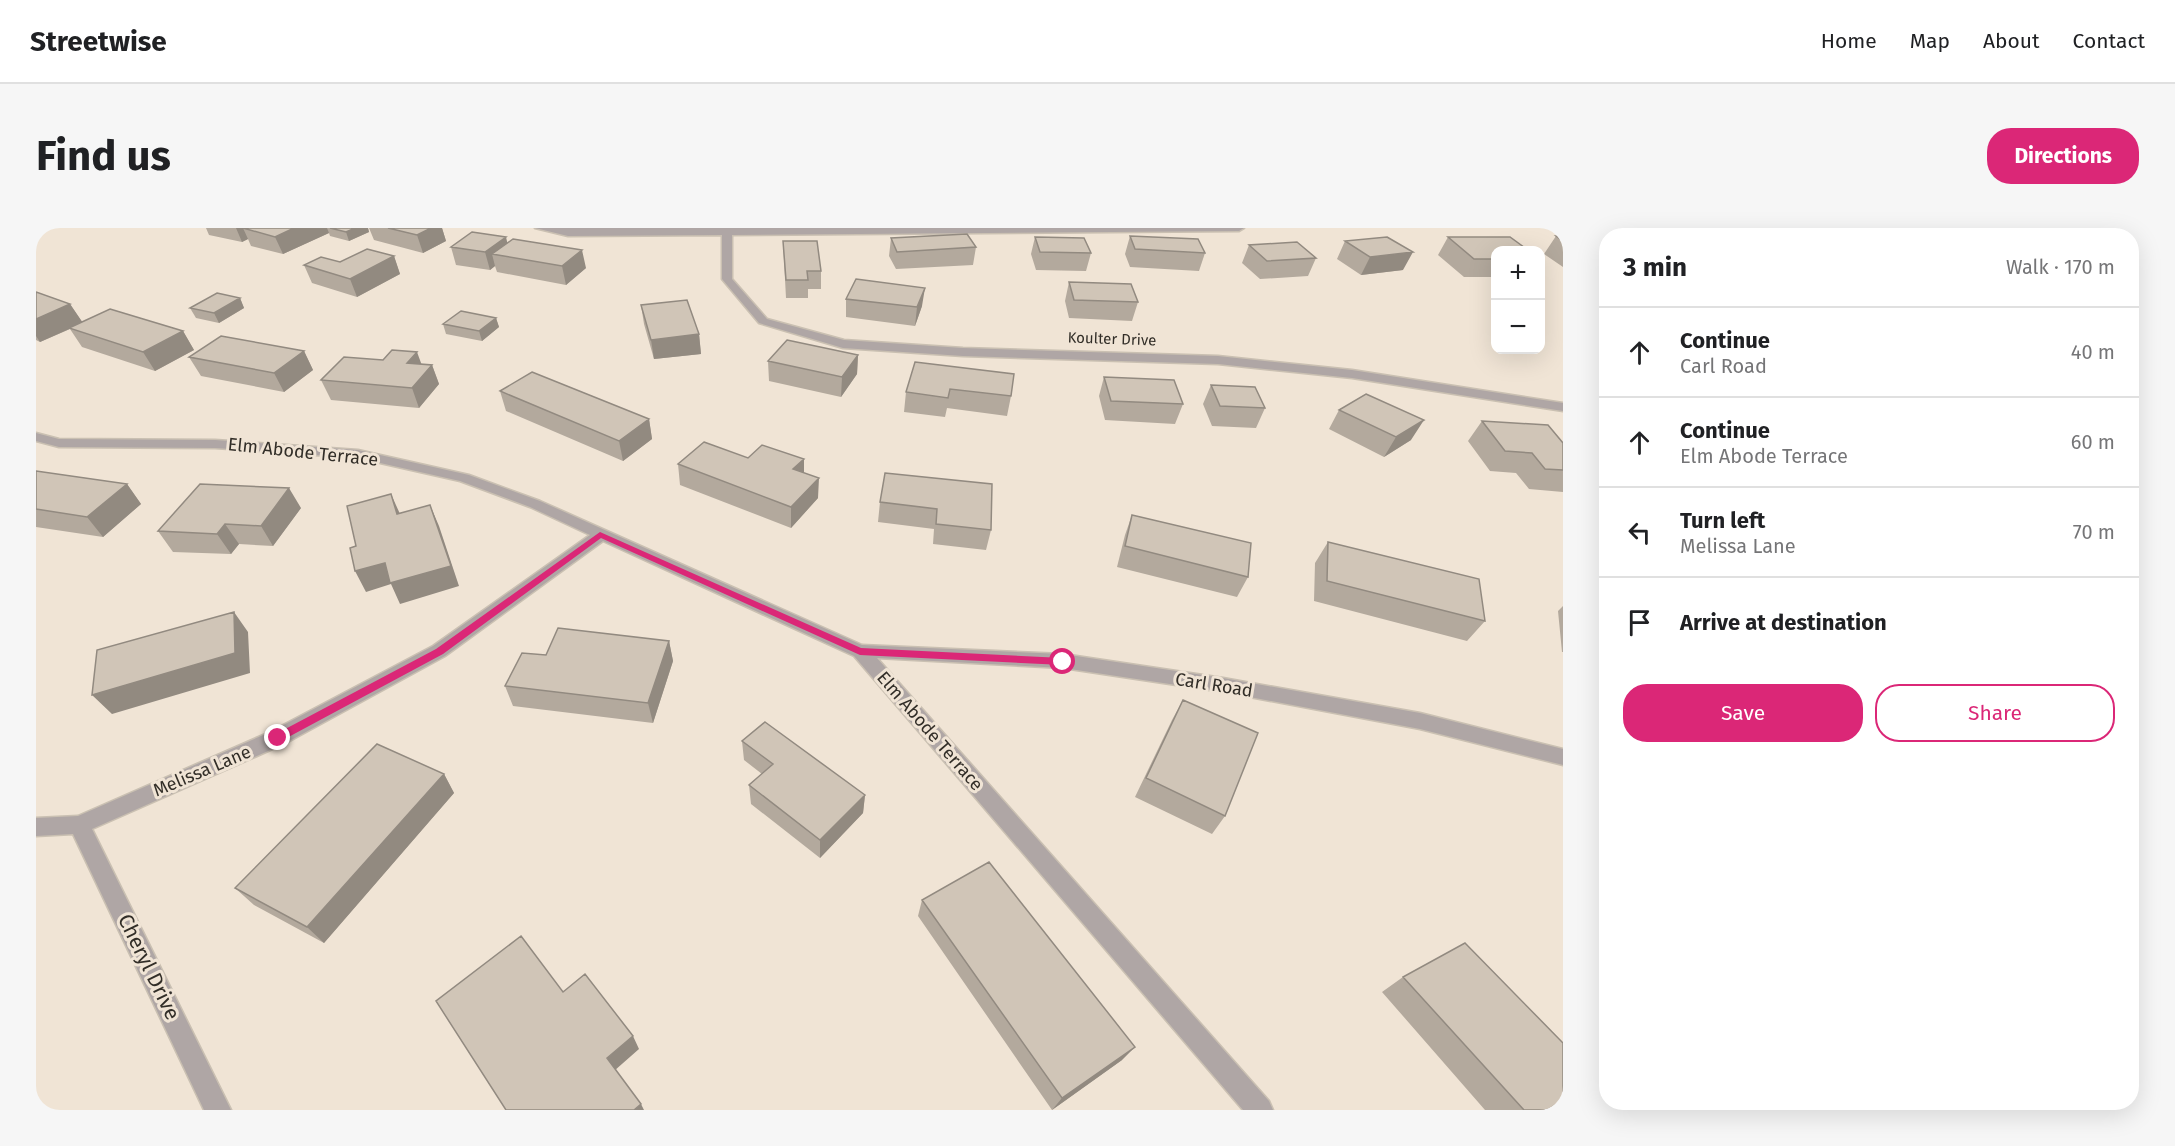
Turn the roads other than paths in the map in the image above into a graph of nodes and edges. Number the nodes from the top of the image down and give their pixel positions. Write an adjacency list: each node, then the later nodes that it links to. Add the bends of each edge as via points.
1 (540, 228): 4 (street, via 568,232)
2 (1217, 228): 3 (street); 4 (street)
3 (1239, 228)
4 (727, 229): 5 (street, Koulter Drive, via 727,279 763,321 843,344 1218,360 1352,374)
5 (1563, 407)
6 (36, 437): 7 (street, Elm Abode Terrace, via 59,443 215,444 357,454 464,478 535,504)
7 (600, 535): 8 (street, Elm Abode Terrace); 10 (street, Melissa Lane, via 439,651 278,738)
8 (860, 651): 9 (street, Carl Road, via 1063,662 1223,685 1420,721); 13 (street, Elm Abode Terrace)
9 (1563, 757)
10 (79, 825): 11 (street, Melissa Lane); 12 (street, Cheryl Drive)
11 (36, 826)
12 (218, 1110)
13 (1260, 1110)

